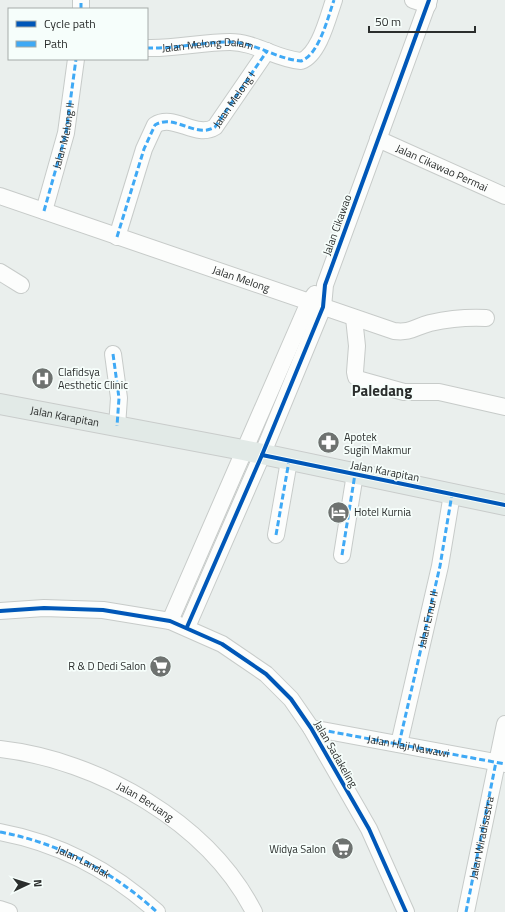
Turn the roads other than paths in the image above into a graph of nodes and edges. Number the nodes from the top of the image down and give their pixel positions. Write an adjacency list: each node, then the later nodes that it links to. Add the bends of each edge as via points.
1 (334, 0): 4 (street, via 322,33 306,60 295,61)
2 (423, 2): 6 (street, Jalan Cikawao)
3 (148, 48): 4 (street, Jalan Melong Dalam, via 163,49 230,42)
4 (267, 51): 10 (street, Jalan Melong I, via 215,127 206,131 166,122 156,125 144,149)
5 (76, 60): 9 (street, Jalan Melong II, via 66,133)
6 (378, 139): 8 (street, Jalan Cikawao Permai); 13 (street, Jalan Cikawao)
7 (0, 196): 9 (street, Jalan Melong)
8 (505, 196)
9 (44, 211): 10 (street, Jalan Melong)
10 (117, 237): 13 (street, Jalan Melong)
11 (0, 272): 12 (street)
12 (21, 285)
13 (316, 305): 14 (street, Jalan Melong); 20 (street, Jalan Cikawao)
14 (354, 318): 15 (street, Jalan Melong, via 407,332 430,323); 18 (street, via 357,346 355,372 356,377 361,380 404,392 439,392)
15 (486, 318)
16 (113, 354): 19 (street, via 119,398)
17 (0, 404): 19 (main road, Jalan Karapitan)
18 (505, 408)
19 (117, 426): 20 (main road, Jalan Karapitan)
20 (253, 453): 21 (main road, Jalan Karapitan); 28 (street); 29 (street)
21 (289, 461): 22 (main road, Jalan Karapitan); 25 (street)
22 (355, 474): 23 (main road, Jalan Karapitan); 26 (street)
23 (452, 494): 24 (main road, Jalan Karapitan); 32 (street, Jalan Emur II, via 440,566)
24 (505, 505)
25 (276, 535)
26 (342, 555)
27 (0, 611): 28 (street, Jalan Sadakeling, via 44,608 104,610)
28 (170, 621): 29 (street, Jalan Sadakeling)
29 (187, 627): 31 (street, Jalan Sadakeling, via 222,644 266,674 291,700)
30 (505, 724): 34 (street, Jalan Wiradisastra)
31 (311, 728): 32 (street, Jalan Haji Nawawi); 40 (street, Jalan Sadakeling, via 368,829)
32 (399, 744): 34 (street, Jalan Haji Nawawi)
33 (0, 749): 39 (street, Jalan Beruang, via 48,758 84,769 140,797 184,828 207,850 246,896)
34 (500, 763): 41 (street, Jalan Wiradisastra)
35 (0, 832): 38 (street, Jalan Landak, via 22,836 64,850 115,879)
36 (0, 909): 37 (street)
37 (9, 912)
38 (156, 912)
39 (254, 912)
40 (406, 912)
41 (466, 912)

